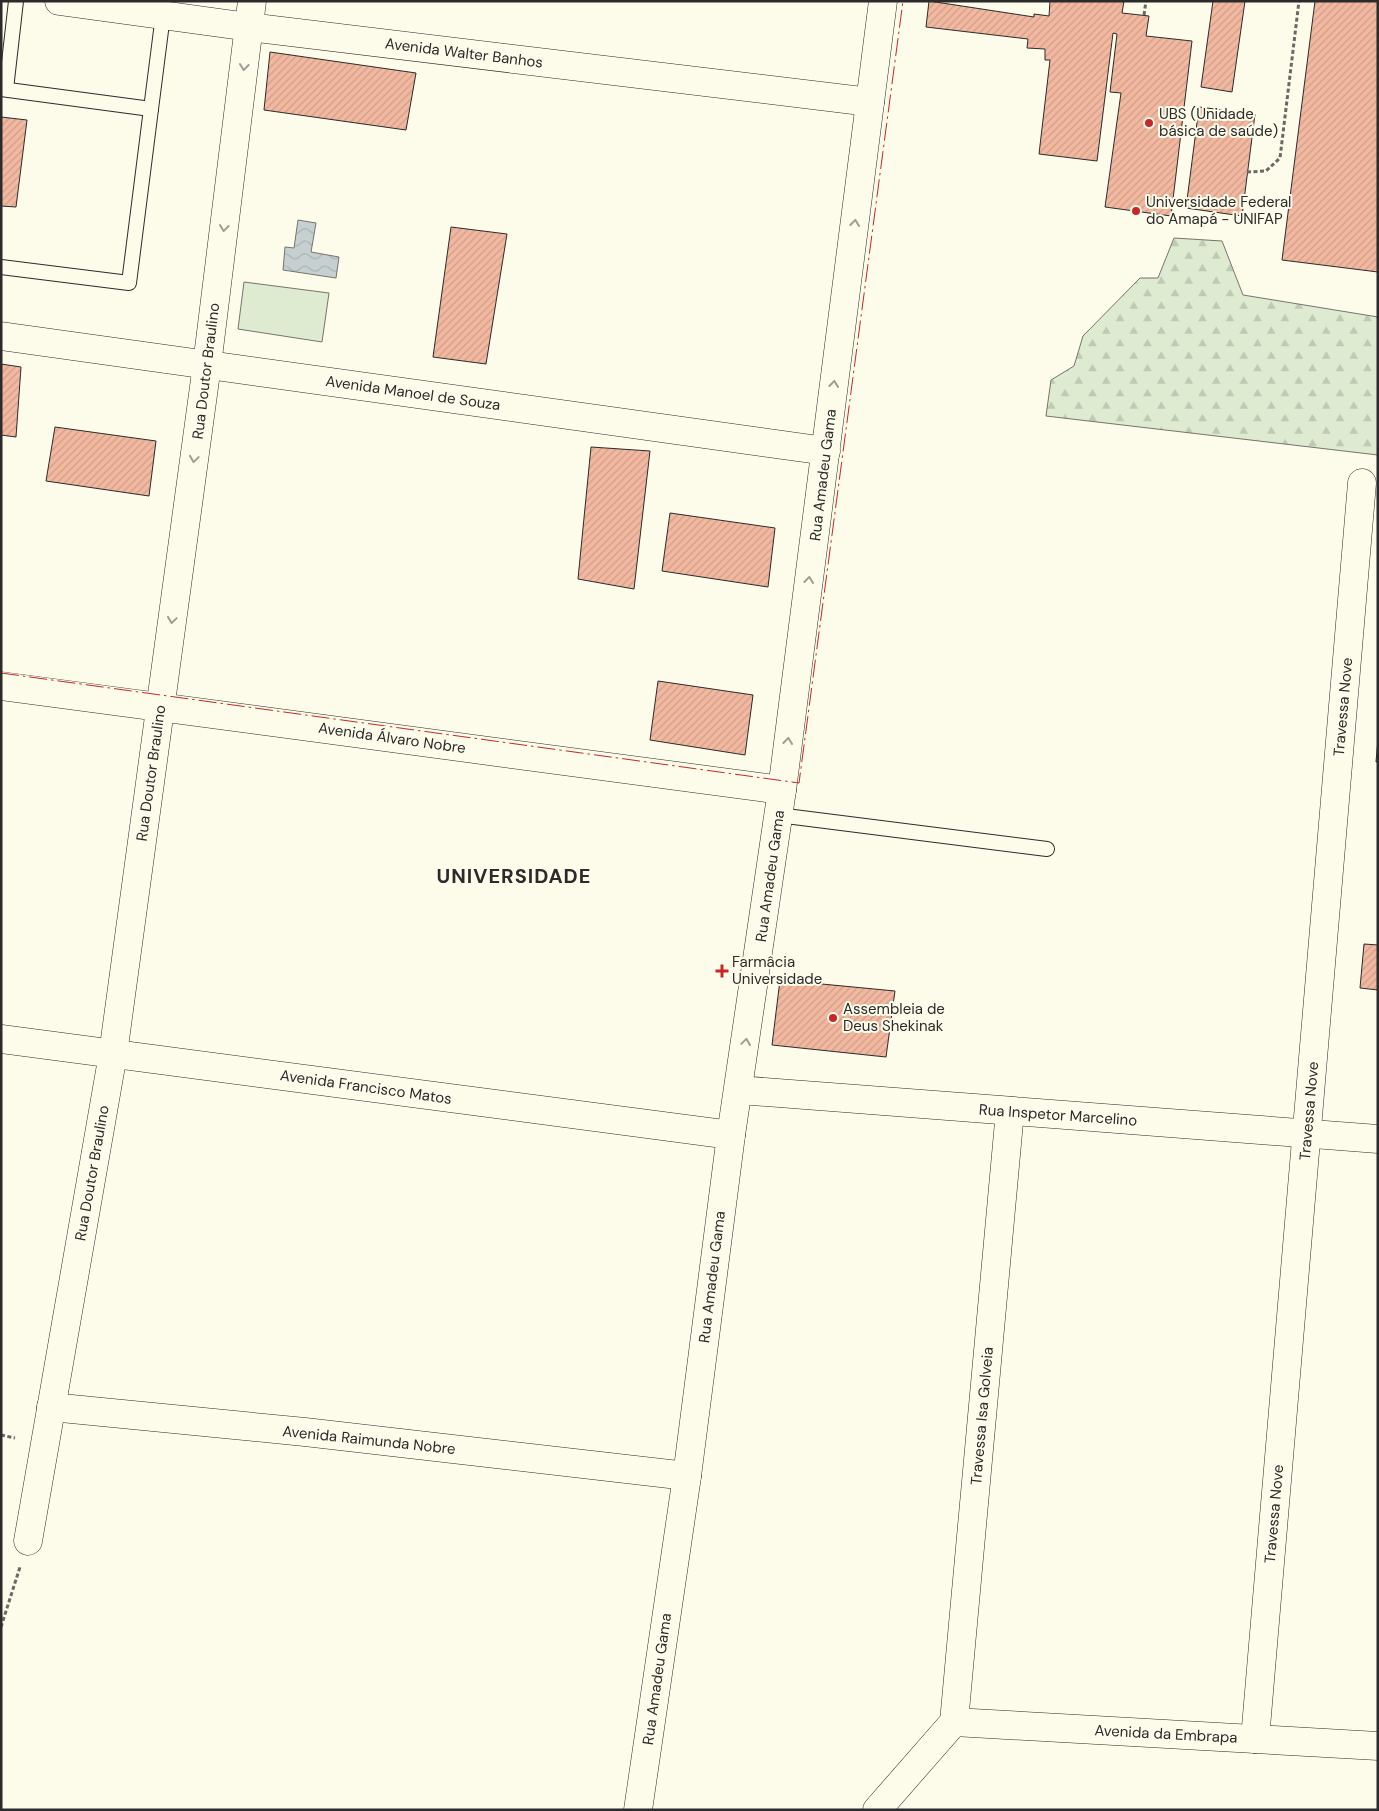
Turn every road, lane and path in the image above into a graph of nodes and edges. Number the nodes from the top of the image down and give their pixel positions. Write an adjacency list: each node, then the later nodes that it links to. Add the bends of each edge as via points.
1 (16, 1): 9 (lane)
2 (59, 1): 8 (street, Avenida Walter Banhos)
3 (883, 1): 10 (street, Rua Amadeu Gama)
4 (1146, 1): 7 (path)
5 (1299, 1): 12 (path, via 1280,158 1266,171)
6 (250, 14): 8 (street, Avenida Walter Banhos); 10 (street, Avenida Walter Banhos); 15 (street, Rua Doutor Braulino, one-way to 15)
7 (1144, 15)
8 (163, 16): 11 (lane)
9 (4, 89): 11 (lane)
10 (870, 102): 16 (street, Rua Amadeu Gama, one-way to 10)
11 (151, 109): 13 (lane, via 130,282)
12 (1247, 172)
13 (1, 267)
14 (1, 336): 15 (street, Avenida Manoel de Souza)
15 (208, 364): 16 (street, Avenida Manoel de Souza); 19 (street, Rua Doutor Braulino, one-way to 19)
16 (826, 451): 20 (street, Rua Amadeu Gama, one-way to 16)
17 (1362, 482): 26 (street, Travessa Nove)
18 (1, 686): 19 (street, Avenida Álvaro Nobre)
19 (160, 707): 20 (street, Avenida Álvaro Nobre); 23 (street, Rua Doutor Braulino)
20 (780, 802): 21 (lane); 24 (street, Rua Amadeu Gama, one-way to 20)
21 (1047, 848)
22 (1, 1039): 23 (street, Avenida Francisco Matos)
23 (114, 1054): 27 (street, Avenida Francisco Matos); 29 (street, Rua Doutor Braulino)
24 (739, 1090): 25 (street, Rua Inspetor Marcelino); 27 (street, Rua Amadeu Gama)
25 (1010, 1111): 26 (street, Rua Inspetor Marcelino); 33 (street, Travessa Isa Golveia)
26 (1307, 1134): 28 (street, Rua Inspetor Marcelino); 34 (street, Travessa Nove)
27 (731, 1135): 30 (street, Rua Amadeu Gama)
28 (1378, 1139)
29 (51, 1407): 30 (street, Avenida Raimunda Nobre, via 305,1432); 31 (street, Rua Doutor Braulino)
30 (687, 1476): 36 (street, Rua Amadeu Gama)
31 (28, 1541): 32 (path)
32 (1, 1627)
33 (954, 1722): 34 (street, Avenida da Embrapa); 37 (street)
34 (1255, 1739): 35 (street, Avenida da Embrapa)
35 (1378, 1746)
36 (638, 1810)
37 (877, 1810)

